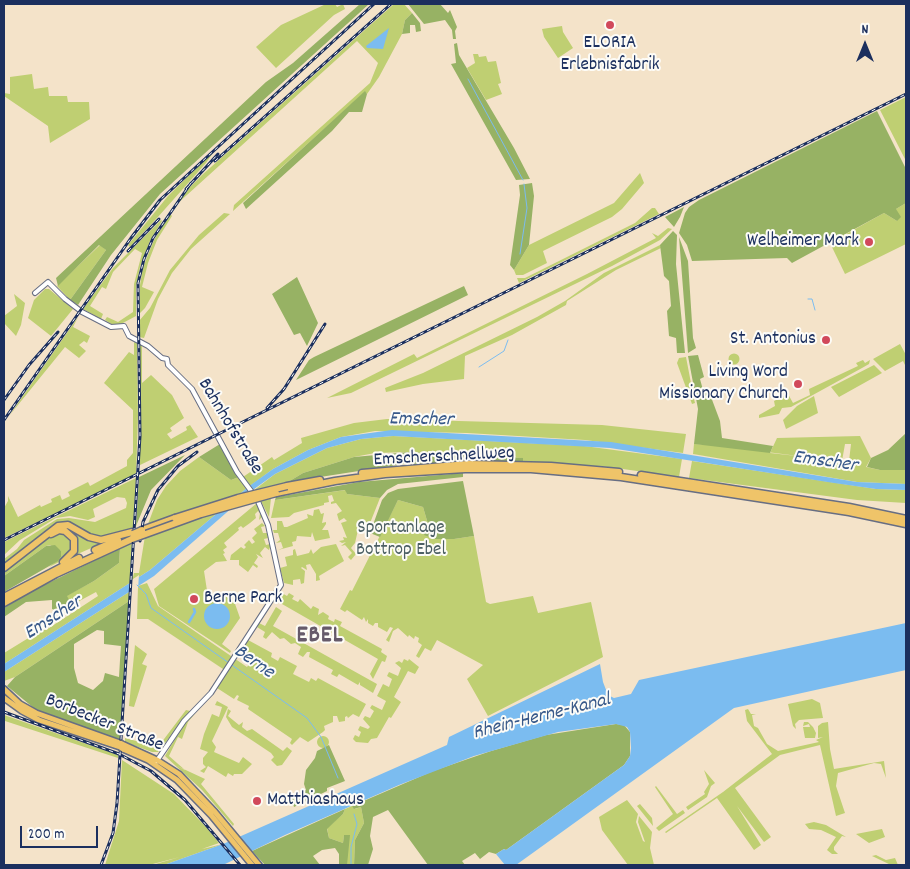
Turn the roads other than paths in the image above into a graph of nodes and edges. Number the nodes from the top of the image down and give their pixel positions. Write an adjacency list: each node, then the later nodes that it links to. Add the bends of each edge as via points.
1 (35, 293): 12 (street, Bahnhofstraße, via 48,282 82,312 111,327 124,326 129,336 167,359 192,389 237,472 255,494 268,525 281,585 211,693 184,721)
2 (906, 519): 4 (highway, Emscherschnellweg, bridge, via 849,507 606,470 468,464 411,467 288,486 224,502)
3 (906, 524): 4 (highway, Emscherschnellweg, bridge, via 636,479 531,469 466,469 335,481 219,508)
4 (132, 535): 5 (highway, via 101,540 68,525 58,526); 6 (highway); 8 (highway, Emscherschnellweg)
5 (4, 570): 6 (highway, via 52,532 65,531 74,539 74,552)
6 (52, 570): 7 (highway)
7 (4, 597)
8 (4, 603)
9 (4, 689): 11 (main road, Borbecker Straße, via 36,714)
10 (6, 700): 11 (main road, Borbecker Straße, via 48,723)
11 (122, 746): 12 (main road, Borbecker Straße)
12 (156, 762): 13 (main road, Borbecker Straße, via 227,830)
13 (247, 856): 14 (main road); 15 (main road)
14 (252, 865)
15 (258, 865)

